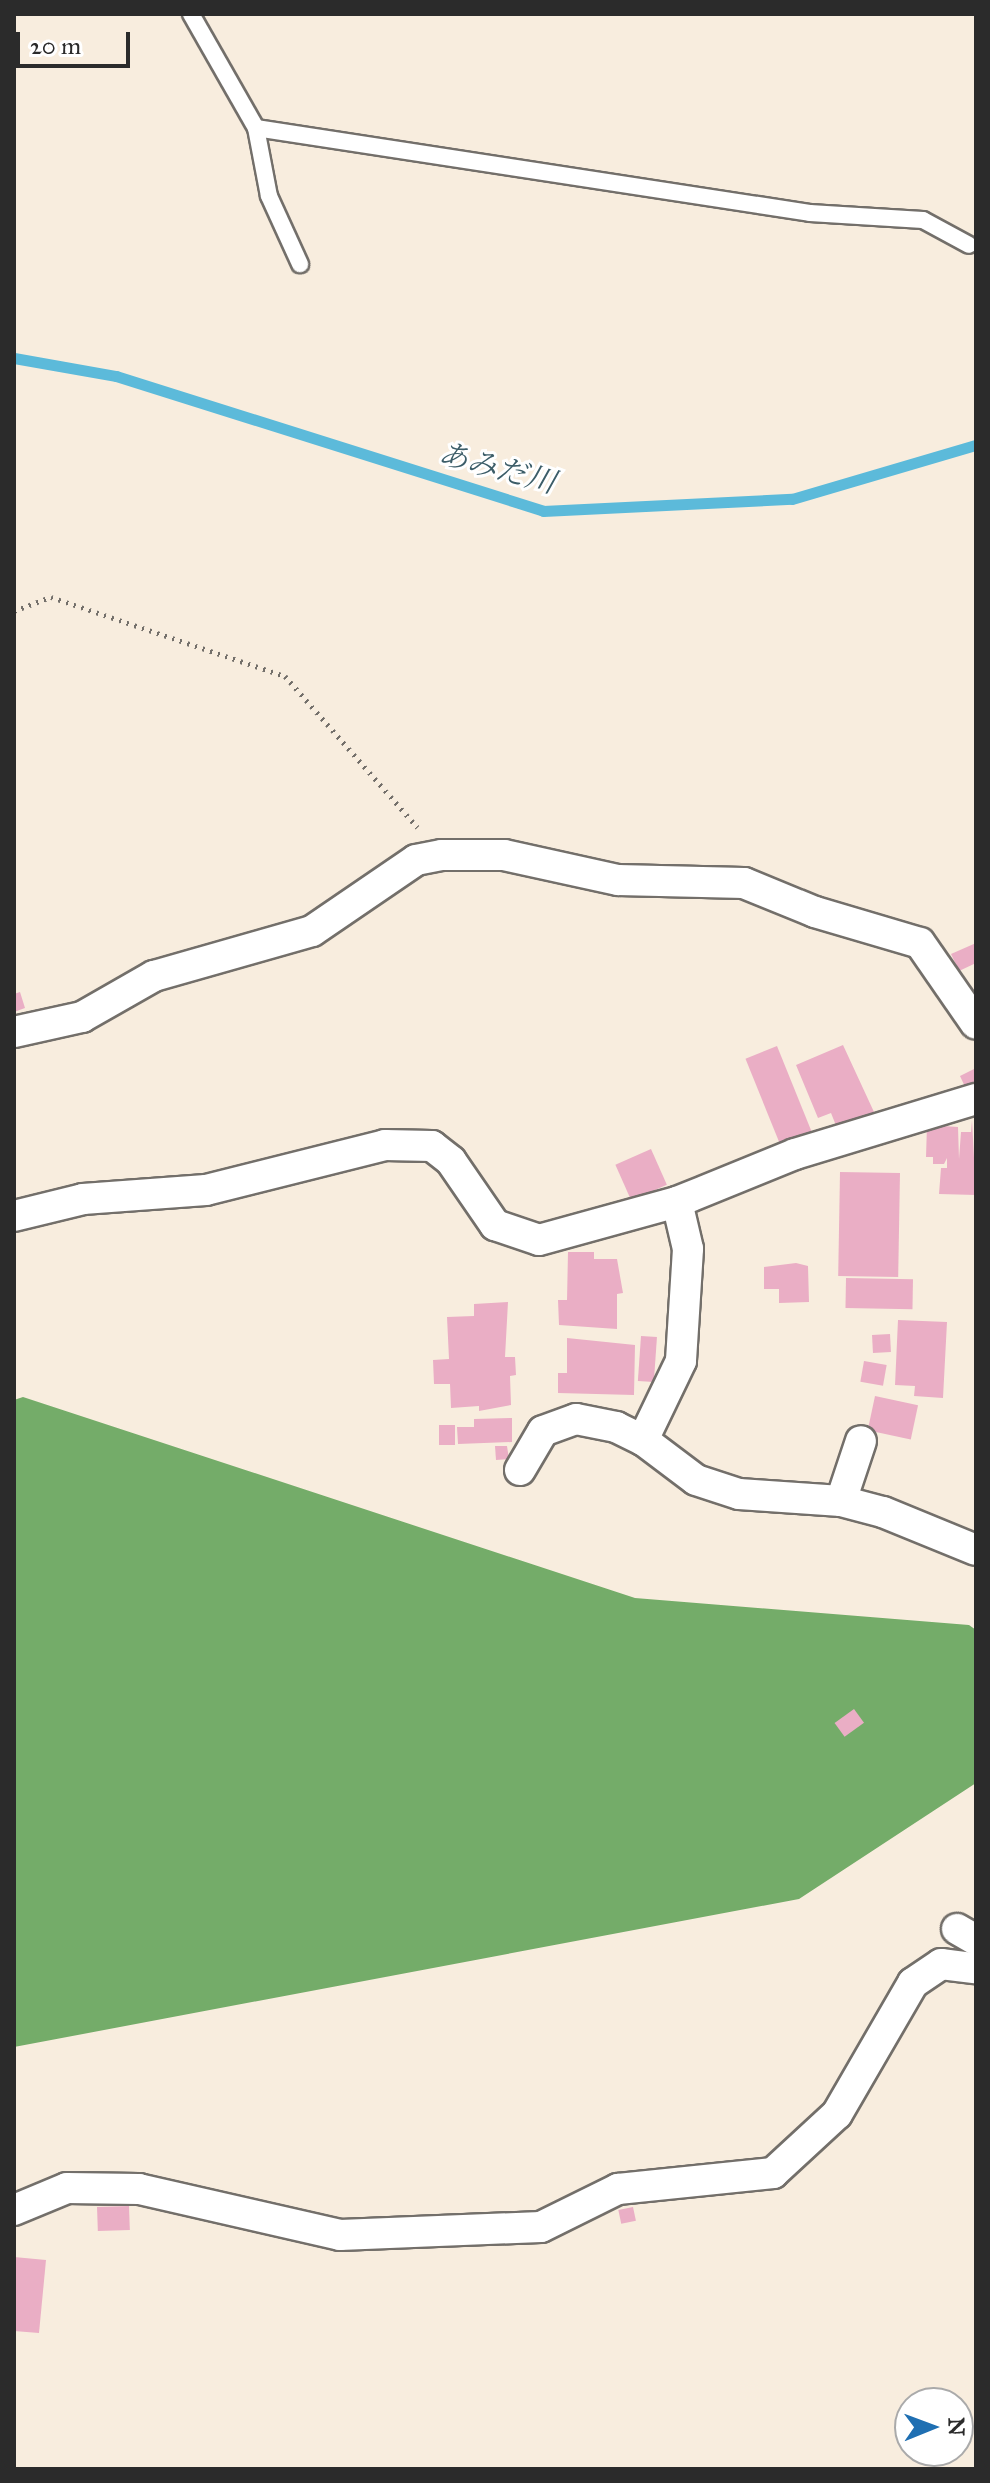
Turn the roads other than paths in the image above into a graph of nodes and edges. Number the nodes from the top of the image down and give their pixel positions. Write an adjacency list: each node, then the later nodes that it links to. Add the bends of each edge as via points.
1 (191, 14): 2 (lane)
2 (256, 128): 3 (lane, via 810,213 923,220); 4 (lane, via 269,196)
3 (969, 245)
4 (300, 264)
5 (976, 1024): 6 (street, via 920,943 815,912 744,883 618,880 504,855 442,855 416,860 312,931 154,976 82,1017)
6 (14, 1032)
7 (976, 1099): 8 (street, via 795,1154)
8 (677, 1202): 9 (street, via 539,1240 517,1236 495,1225 451,1161 432,1146 385,1145 221,1187 83,1199); 10 (street, via 688,1249 681,1361)
9 (14, 1216)
10 (643, 1440): 12 (street, via 592,1420 557,1424 543,1431); 13 (street, via 696,1480 739,1494)
11 (861, 1441): 13 (street)
12 (520, 1470)
13 (841, 1501): 14 (street)
14 (976, 1550)
15 (976, 1968): 16 (street, via 941,1964 913,1983 837,2114 773,2173 618,2189 541,2227 340,2235 139,2189 67,2188)
16 (14, 2210)

